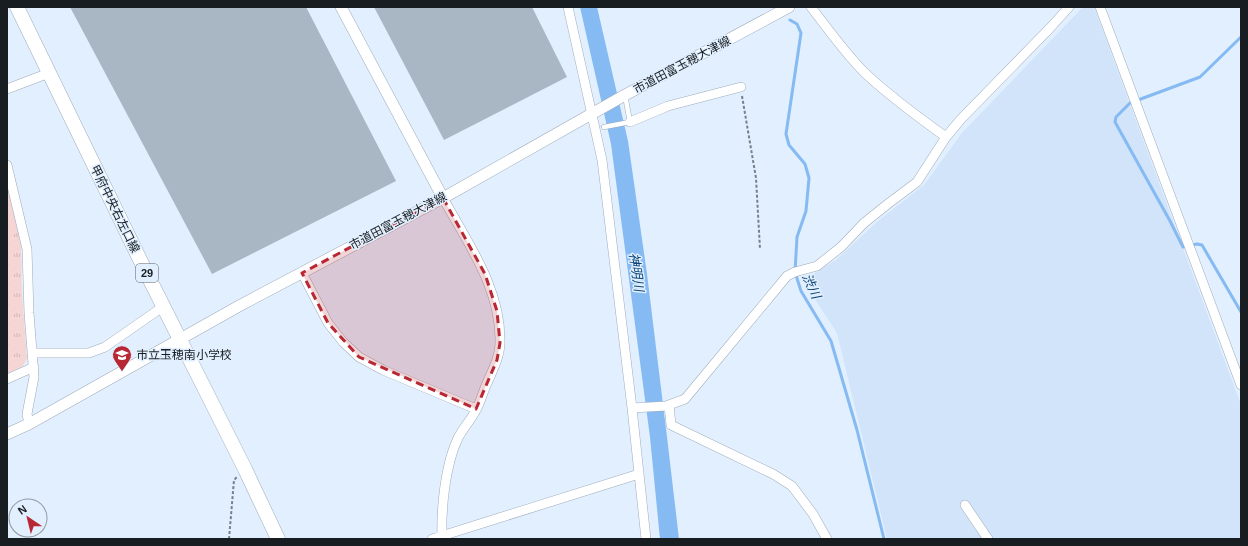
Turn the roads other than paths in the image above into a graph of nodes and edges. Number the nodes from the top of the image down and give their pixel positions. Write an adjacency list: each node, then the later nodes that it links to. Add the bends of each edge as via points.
1 (17, 7): 8 (main road, 甲府中央右左口線 / 29)
2 (342, 7): 17 (street)
3 (568, 7): 12 (street)
4 (789, 7): 11 (street, 市道田富玉穂大津線)
5 (811, 7): 15 (street, via 864,71 902,105)
6 (1069, 7): 15 (street)
7 (1100, 7): 24 (street)
8 (50, 73): 10 (street); 19 (main road, 甲府中央右左口線 / 29)
9 (741, 87): 13 (street, via 668,106)
10 (7, 89)
11 (624, 96): 12 (street, 市道田富玉穂大津線); 13 (lane)
12 (595, 112): 14 (street); 17 (street, 市道田富玉穂大津線)
13 (628, 122): 14 (lane)
14 (599, 128): 26 (street)
15 (946, 137): 25 (street, via 917,182 879,211 817,266 787,276 685,399)
16 (7, 165): 21 (street, via 27,249)
17 (442, 198): 18 (street, 市道田富玉穂大津線); 27 (street, via 485,274 497,311 500,343 497,360)
18 (302, 273): 20 (street, 市道田富玉穂大津線); 27 (street, via 328,323 359,357 383,370)
19 (164, 306): 20 (main road, 甲府中央右左口線 / 29); 21 (street, via 104,347 94,351)
20 (180, 338): 28 (street, 市道田富玉穂大津線); 33 (main road, 甲府中央右左口線 / 29)
21 (32, 353): 22 (street)
22 (34, 367): 23 (street); 28 (street)
23 (7, 379)
24 (1241, 385)
25 (668, 405): 26 (street); 36 (street, via 671,425 773,474 792,486 813,514)
26 (635, 408): 30 (street)
27 (476, 409): 32 (street, via 458,439 451,461 441,516)
28 (29, 424): 29 (street, 市道田富玉穂大津線)
29 (7, 434)
30 (639, 474): 32 (street); 35 (street)
31 (965, 505): 37 (street)
32 (442, 537): 34 (street)
33 (278, 539)
34 (432, 539)
35 (646, 539)
36 (826, 539)
37 (988, 539)

